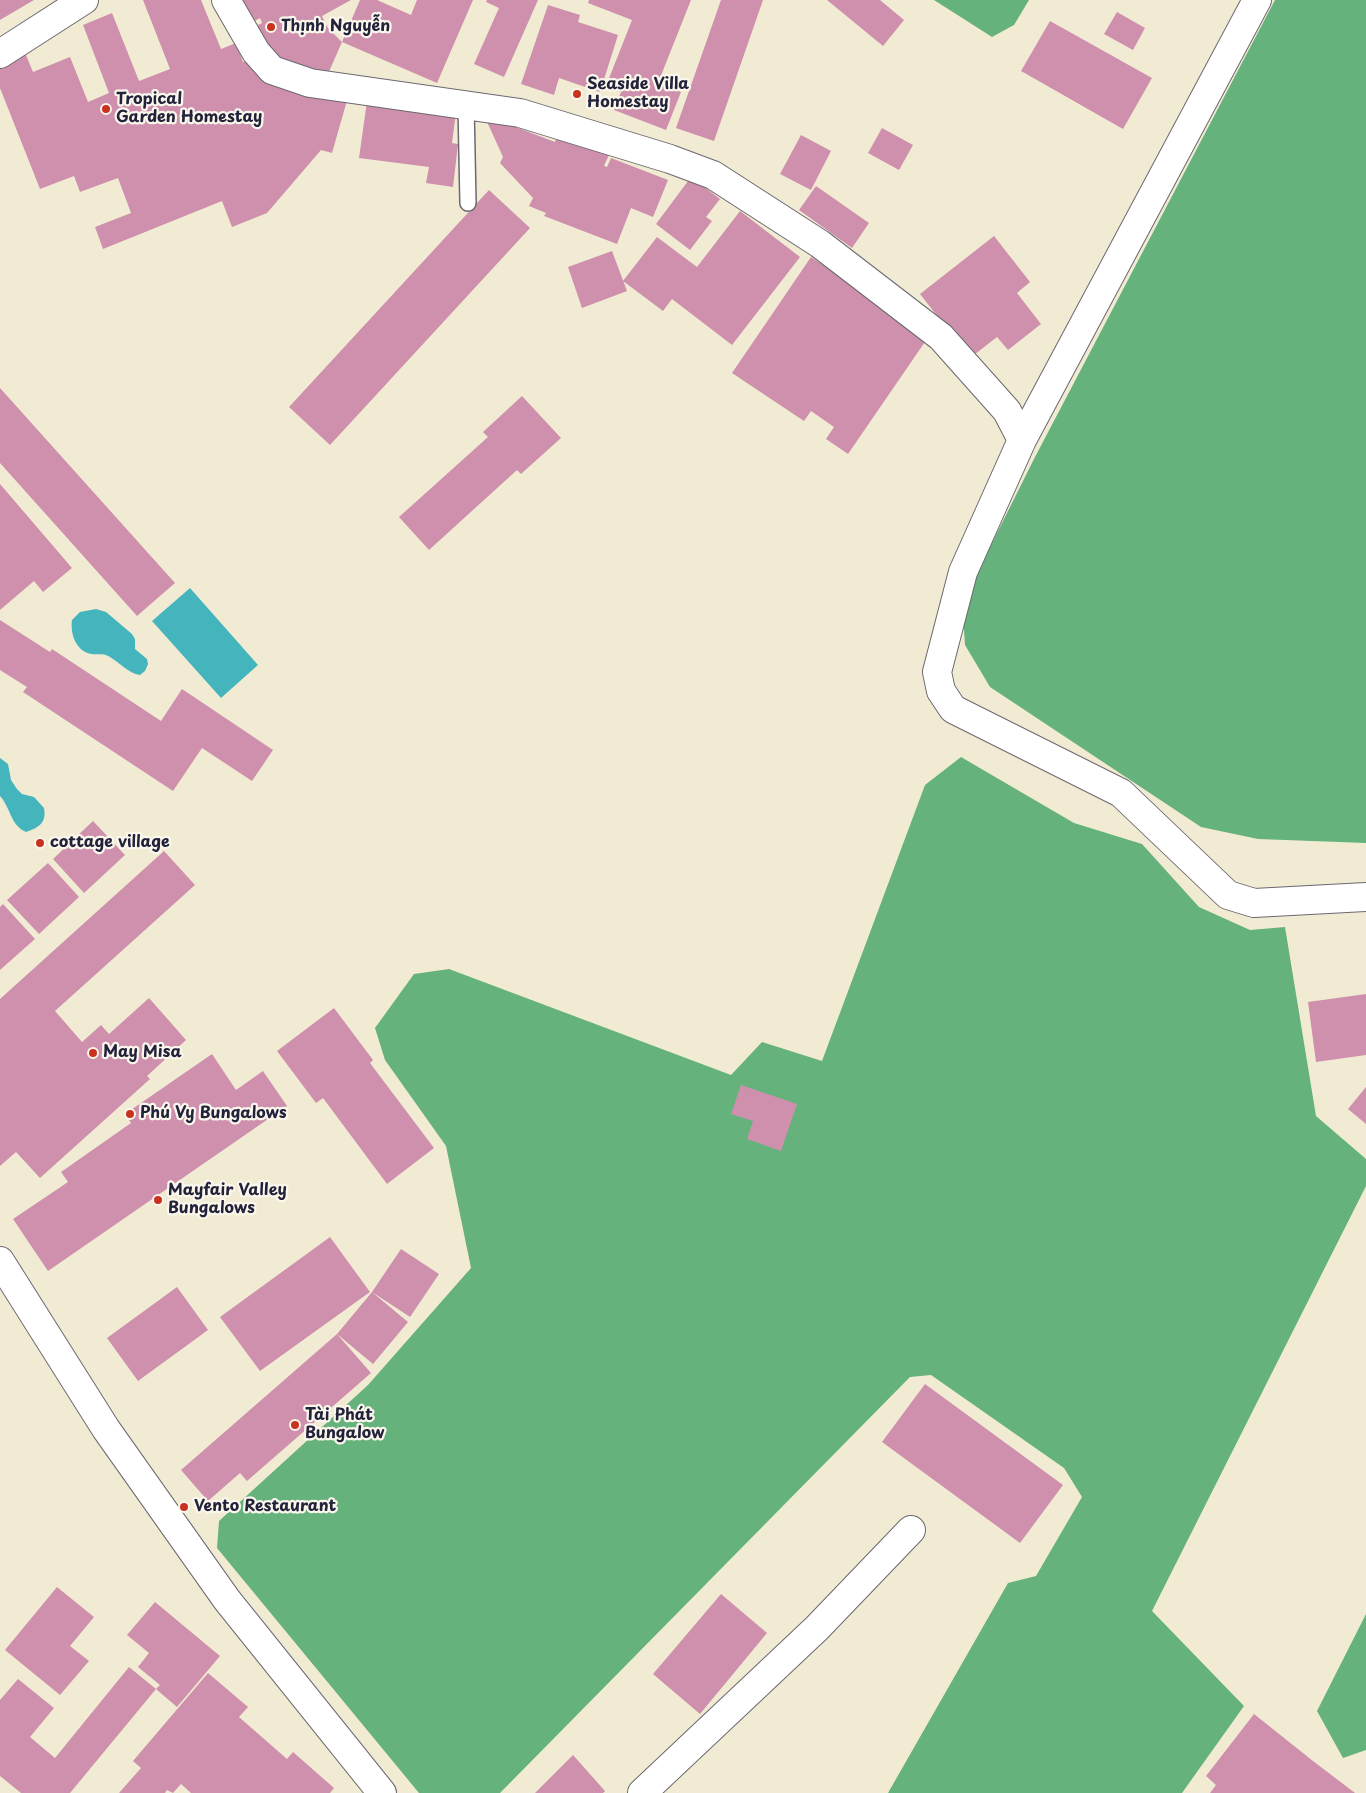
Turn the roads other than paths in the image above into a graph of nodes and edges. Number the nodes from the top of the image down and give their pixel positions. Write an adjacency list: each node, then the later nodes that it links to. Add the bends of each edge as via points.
1 (84, 0): 4 (street)
2 (226, 0): 5 (street, via 256,52 272,70 310,83)
3 (1257, 0): 7 (street)
4 (0, 54)
5 (466, 105): 6 (lane); 7 (street, via 520,113 713,175 820,244 941,336 1007,411)
6 (468, 203)
7 (1022, 440): 8 (street, via 963,572 937,672 941,691 953,709 1121,793 1228,895 1254,903)
8 (1366, 897)
9 (0, 1261): 11 (street, via 106,1429 227,1600)
10 (911, 1530): 12 (street, via 817,1628)
11 (382, 1793)
12 (642, 1793)

